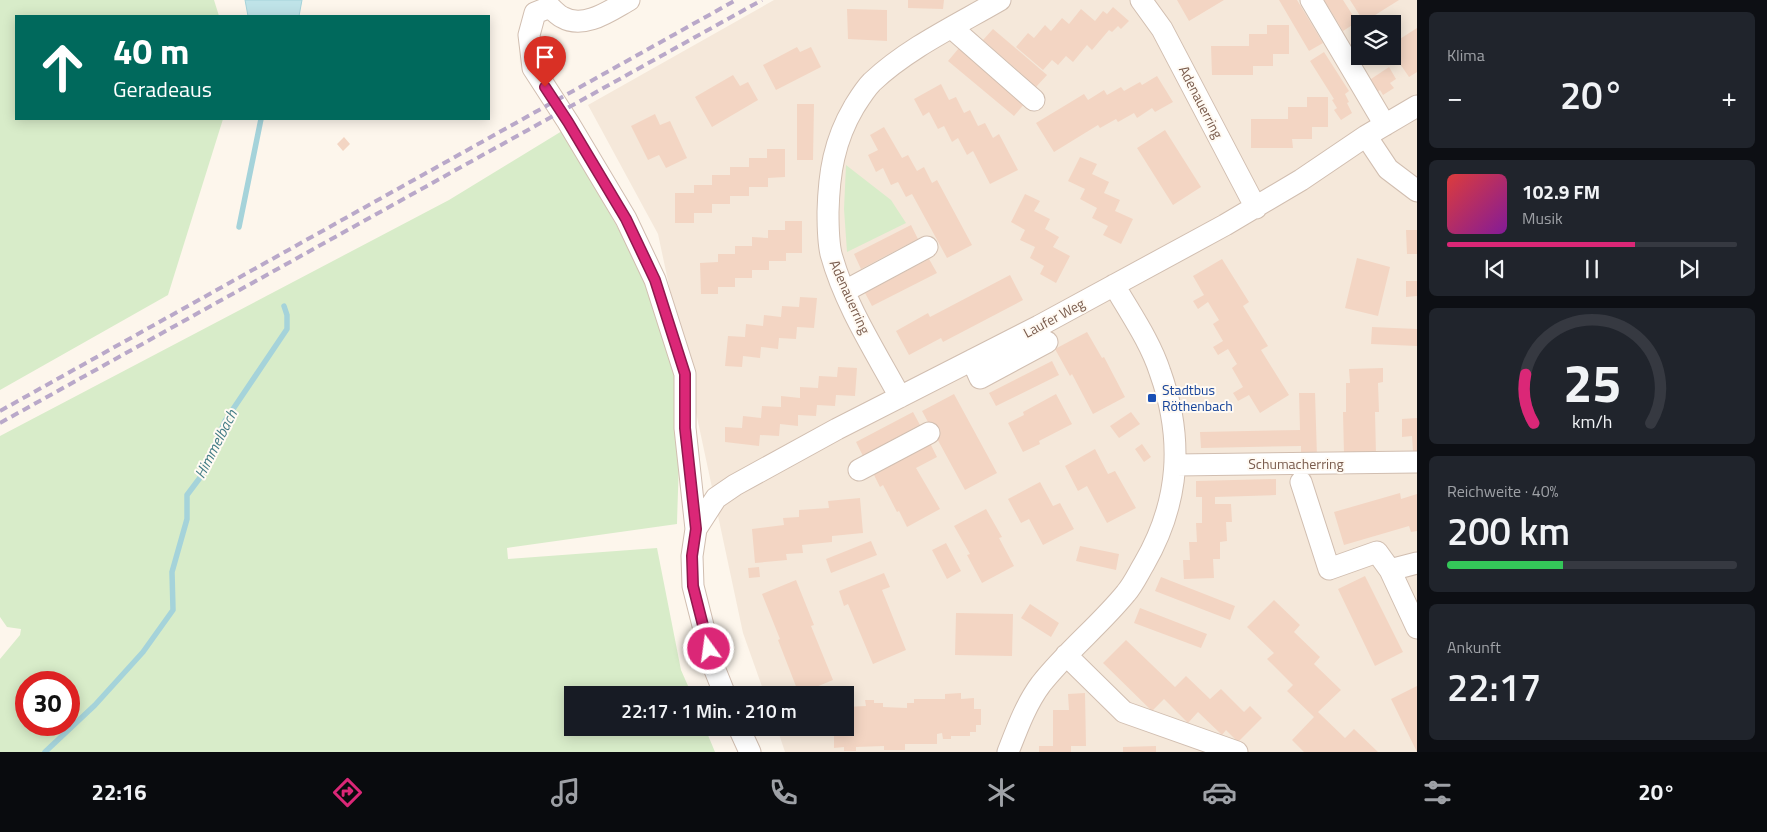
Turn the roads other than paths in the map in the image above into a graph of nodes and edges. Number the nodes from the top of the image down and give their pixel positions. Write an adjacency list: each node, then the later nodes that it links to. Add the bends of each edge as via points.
1 (629, 0): 23 (street, via 598,17 576,22 564,18 550,7 535,13 529,35 533,68 626,219 655,280 685,374 685,428)
2 (1000, 0): 5 (street, Adenauerring)
3 (1141, 0): 11 (street, Adenauerring, via 1162,29)
4 (1311, 0): 8 (street)
5 (952, 28): 6 (street); 14 (street, Adenauerring, via 898,60 871,84 846,120 831,167 828,195 831,252)
6 (1034, 100)
7 (1417, 106): 8 (street, Laufer Weg)
8 (1384, 125): 9 (street, Laufer Weg)
9 (1366, 136): 10 (street, via 1388,170); 11 (street, Laufer Weg)
10 (1417, 192)
11 (1256, 208): 13 (street, Laufer Weg)
12 (927, 248): 14 (street)
13 (1114, 286): 16 (street, Laufer Weg); 20 (street, via 1140,328 1160,371 1175,427)
14 (844, 291): 17 (street, Adenauerring)
15 (1047, 342): 16 (street, via 980,378)
16 (972, 360): 17 (street, Laufer Weg)
17 (900, 397): 23 (street, Laufer Weg, via 735,485 716,498)
18 (929, 433): 21 (street)
19 (1417, 462): 20 (street, Schumacherring)
20 (1176, 465): 27 (street, via 1168,509 1157,542 1127,592)
21 (859, 470)
22 (1301, 482): 25 (street, via 1329,569 1377,552)
23 (696, 529): 28 (street, via 692,556 693,586)
24 (1417, 562): 25 (street)
25 (1390, 570): 26 (street)
26 (1417, 628)
27 (1066, 655): 31 (street, via 1040,686 1020,721); 32 (street, via 1124,712)
28 (721, 686)
29 (743, 736): 30 (street)
30 (750, 752)
31 (1008, 752)
32 (1237, 752)

